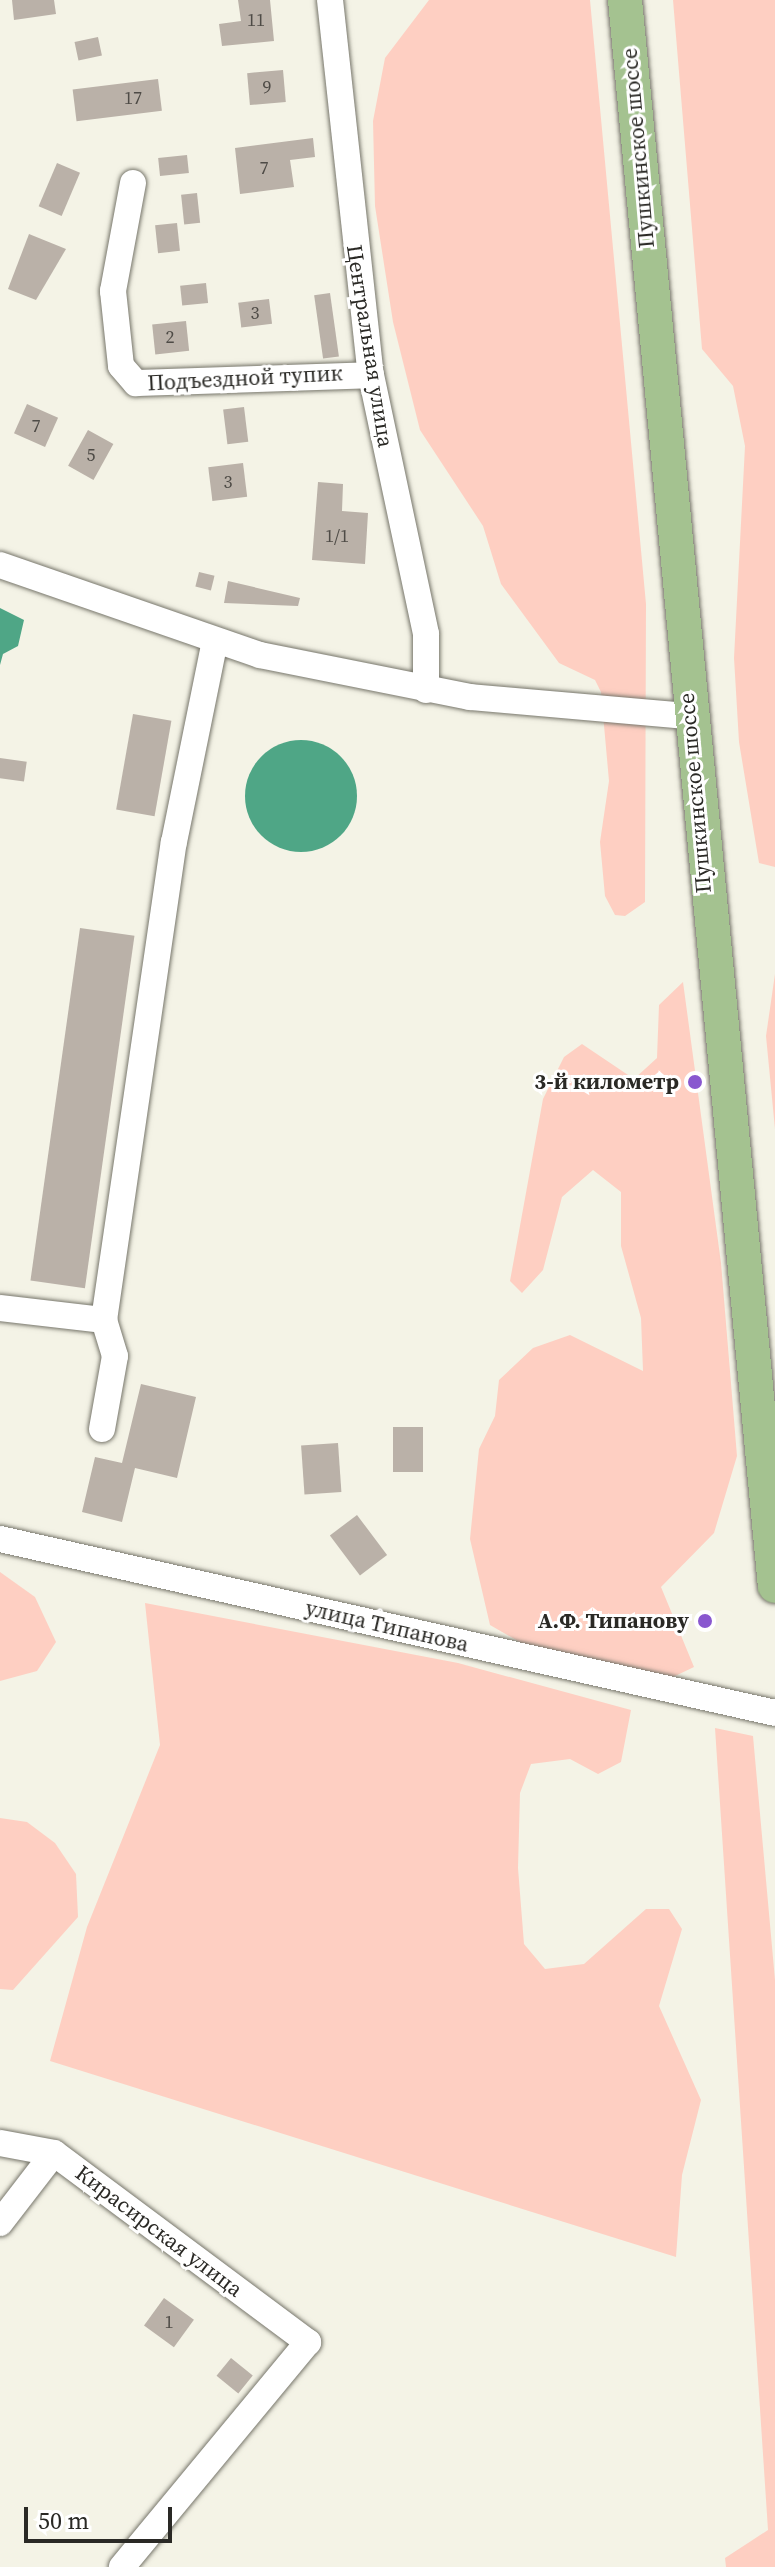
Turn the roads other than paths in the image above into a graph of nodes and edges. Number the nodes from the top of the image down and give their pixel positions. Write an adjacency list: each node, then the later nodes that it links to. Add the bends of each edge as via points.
1 (330, 0): 4 (street, Центральная улица)
2 (625, 0): 8 (main road, Пушкинское шоссе)
3 (133, 183): 4 (street, Подъездной тупик, via 113,291 121,366 136,383)
4 (371, 375): 7 (street, Центральная улица, via 426,634)
5 (0, 565): 6 (street)
6 (214, 645): 7 (street); 10 (street, via 174,842)
7 (426, 690): 8 (street)
8 (688, 716): 13 (main road, Пушкинское шоссе)
9 (0, 1308): 10 (street)
10 (104, 1320): 11 (street, via 115,1356)
11 (102, 1429)
12 (0, 1539): 14 (street, улица Типанова)
13 (775, 1586)
14 (775, 1713)
15 (0, 2143): 16 (street, Кирасирская улица)
16 (54, 2153): 17 (street); 18 (street, Кирасирская улица, via 308,2342)
17 (0, 2223)
18 (122, 2567)

